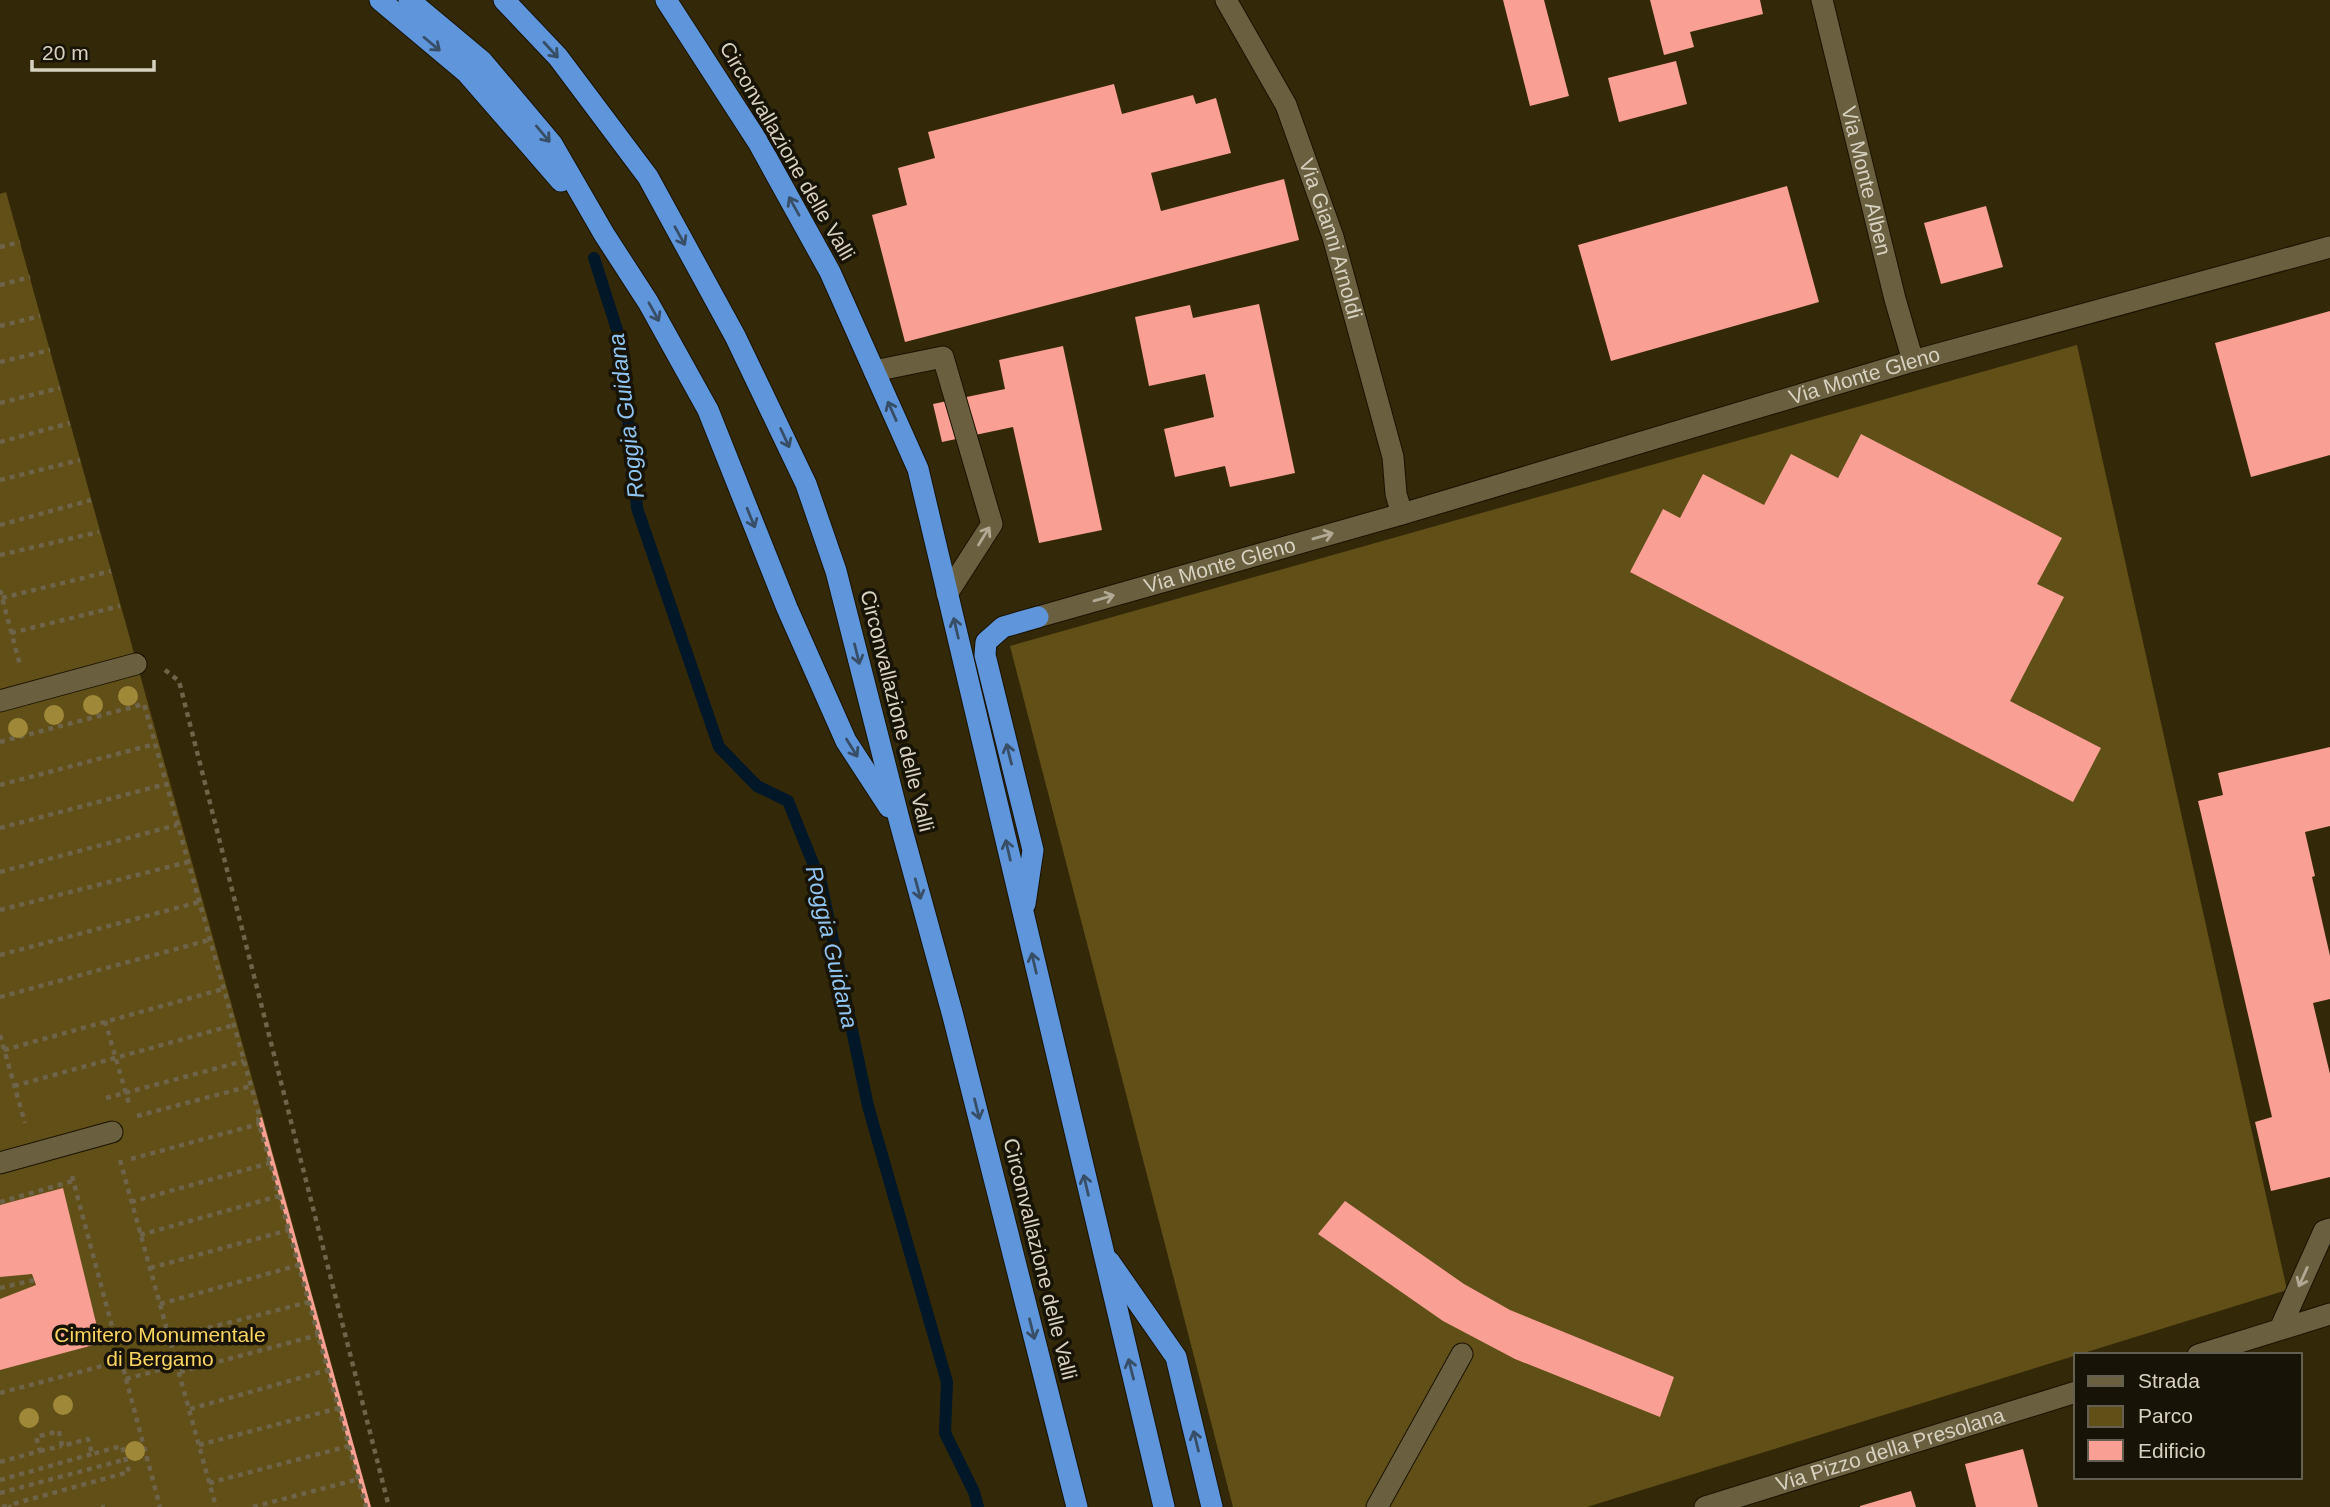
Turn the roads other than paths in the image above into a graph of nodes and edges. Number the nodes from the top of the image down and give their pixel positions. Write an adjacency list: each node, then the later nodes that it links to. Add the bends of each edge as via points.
1 (380, 0): 7 (highway, one-way to 7, via 467,73)
2 (408, 0): 7 (highway, one-way to 7, via 482,61 552,144)
3 (505, 0): 16 (highway, Circonvallazione delle Valli, one-way to 16, via 558,57 648,177 766,397 806,484 836,571)
4 (666, 0): 10 (highway, Circonvallazione delle Valli, one-way to 4, via 831,272 758,142)
5 (1226, 0): 11 (street, Via Gianni Arnoldi, via 1286,105 1333,237 1393,457)
6 (1822, 0): 9 (street, Via Monte Alben)
7 (604, 234): 16 (highway, one-way to 16, via 708,410 846,741)
8 (2330, 247): 9 (street, Via Monte Gleno)
9 (1913, 361): 11 (street, Via Monte Gleno)
10 (874, 371): 12 (highway, Circonvallazione delle Valli, one-way to 10, via 918,469); 12 (street, one-way to 10, via 992,524 943,357)
11 (1402, 514): 13 (street, Via Monte Gleno, one-way to 11)
12 (947, 594): 17 (highway, Circonvallazione delle Valli, one-way to 12)
13 (1038, 617): 17 (highway, one-way to 13, via 1033,850 985,655 986,642 996,632)
14 (136, 664): 15 (street)
15 (0, 701)
16 (900, 823): 27 (highway, Circonvallazione delle Valli, one-way to 27)
17 (1023, 916): 21 (highway, Circonvallazione delle Valli, one-way to 17)
18 (112, 1132): 19 (street)
19 (0, 1163)
20 (2330, 1229): 23 (street, one-way to 23, via 2324,1231)
21 (1102, 1251): 28 (highway, Circonvallazione delle Valli, one-way to 21); 29 (highway, one-way to 21, via 1176,1357)
22 (2330, 1314): 23 (street)
23 (2280, 1329): 24 (street)
24 (2204, 1353)
25 (1462, 1354): 30 (street)
26 (2074, 1393): 31 (street, Via Pizzo della Presolana)
27 (1077, 1507)
28 (1164, 1507)
29 (1212, 1507)
30 (1377, 1507)
31 (1705, 1507)

